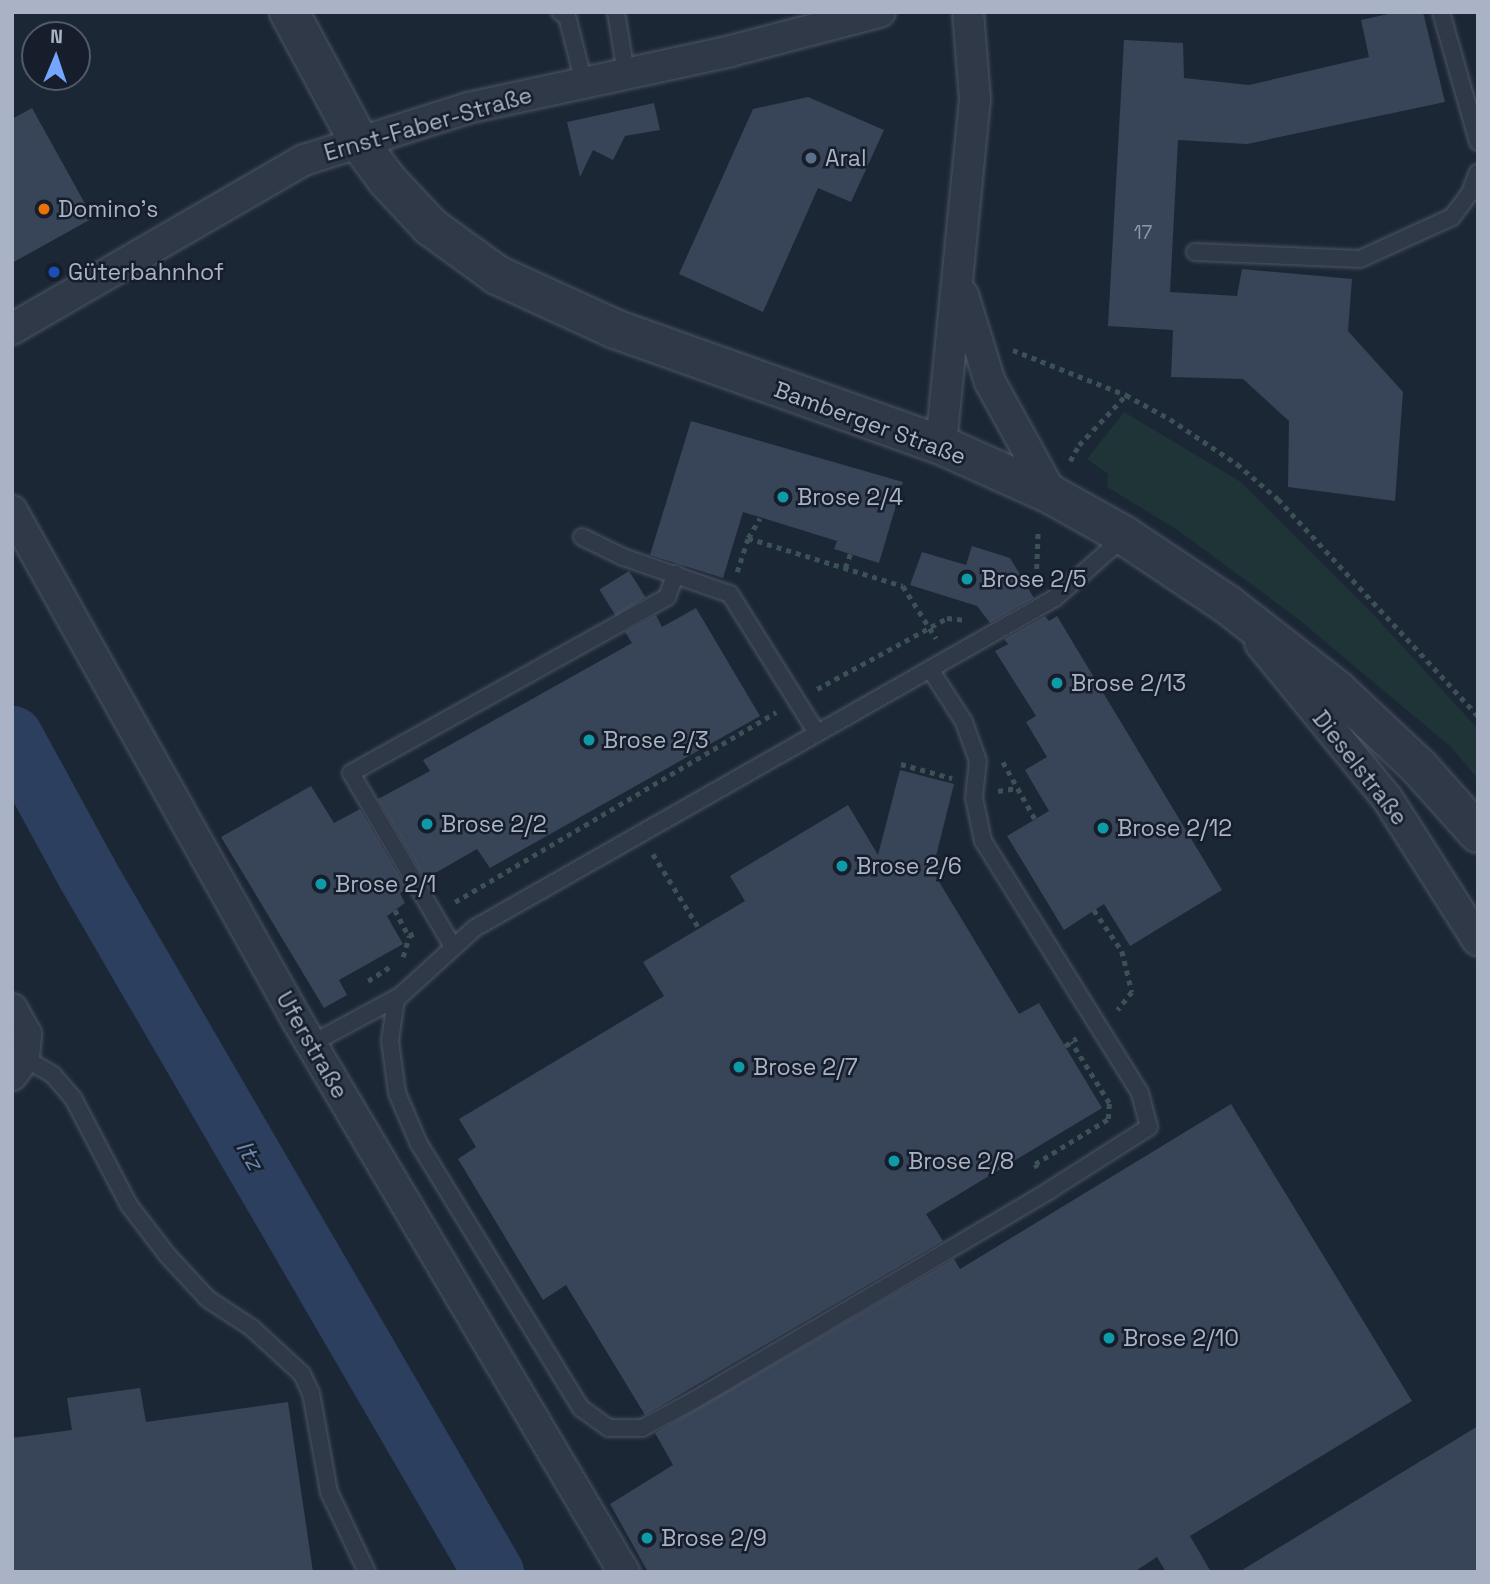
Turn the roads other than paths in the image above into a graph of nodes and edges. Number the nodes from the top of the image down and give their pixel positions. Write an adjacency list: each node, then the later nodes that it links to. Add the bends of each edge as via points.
1 (289, 12): 9 (street, Bamberger Straße)
2 (560, 12): 8 (lane, via 567,16)
3 (616, 12): 7 (lane)
4 (880, 12): 7 (street, Ernst-Faber-Straße)
5 (968, 12): 13 (street, via 975,99)
6 (1441, 12): 10 (lane)
7 (626, 73): 8 (street, Ernst-Faber-Straße)
8 (584, 83): 9 (street, Ernst-Faber-Straße, via 468,108)
9 (359, 142): 14 (street, Ernst-Faber-Straße, via 304,160); 15 (street, Bamberger Straße, via 431,227 497,275 615,329)
10 (1478, 142)
11 (1478, 172): 12 (lane, via 1452,216 1360,258)
12 (1195, 252)
13 (959, 279): 15 (street); 16 (street, via 990,382)
14 (12, 329)
15 (941, 445): 16 (street, Bamberger Straße)
16 (1052, 495): 18 (street, Bamberger Straße)
17 (12, 511): 29 (street, Uferstraße)
18 (1125, 536): 21 (street, Bamberger Straße); 22 (lane, via 1055,598)
19 (582, 537): 20 (lane, via 623,557)
20 (676, 574): 23 (lane, via 730,594); 26 (lane, via 667,597 351,773)
21 (1228, 605): 24 (street, Bamberger Straße, via 1337,690 1418,766); 25 (street, Dieselstraße, via 1387,798)
22 (930, 669): 23 (lane); 27 (lane, via 964,722 978,761 975,798 982,841 1140,1093 1149,1127 1050,1190 694,1401 642,1428 609,1428 581,1408 419,1144 397,1093 390,1041)
23 (817, 733): 26 (lane)
24 (1478, 833)
25 (1478, 941)
26 (452, 945): 27 (lane)
27 (396, 998): 29 (lane)
28 (12, 1010): 30 (street, via 26,1034)
29 (311, 1044): 32 (street, Uferstraße)
30 (18, 1067): 31 (lane, via 53,1075 73,1098 129,1205 168,1256 208,1299 252,1328 302,1374 311,1393 329,1492)
31 (367, 1572)
32 (624, 1572)

